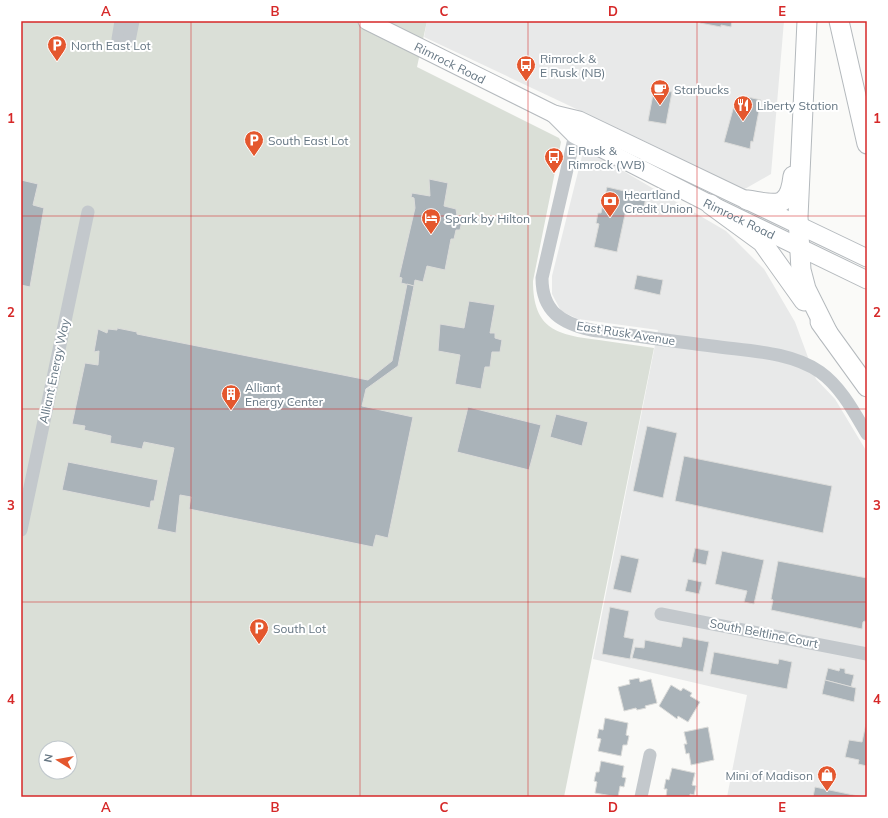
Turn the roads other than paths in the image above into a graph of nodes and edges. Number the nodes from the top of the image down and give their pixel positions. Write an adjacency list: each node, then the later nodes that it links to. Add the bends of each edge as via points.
1 (121, 21): 2 (street, via 123,40)
2 (133, 21)
3 (367, 21): 6 (main road, Rimrock Road)
4 (807, 21): 7 (highway)
5 (839, 21): 8 (highway)
6 (577, 127): 9 (main road, Rimrock Road); 10 (main road, Rimrock Road); 18 (street, East Rusk Avenue, via 542,278 543,294 553,313 568,323 591,330 795,360 810,366 830,380 847,401)
7 (802, 127): 9 (highway, via 791,191 787,198 774,204); 12 (highway)
8 (867, 144)
9 (747, 200): 12 (main road, Rimrock Road)
10 (710, 204): 13 (main road, Rimrock Road); 16 (highway, via 762,242)
11 (88, 212): 19 (street, Alliant Energy Way)
12 (799, 226): 13 (highway); 14 (main road, Rimrock Road)
13 (800, 247): 15 (main road, Rimrock Road); 16 (highway, via 801,270 806,289)
14 (864, 256)
15 (867, 280)
16 (828, 333): 17 (highway)
17 (867, 387)
18 (867, 434)
19 (21, 530)
20 (661, 614): 21 (street, South Beltline Court)
21 (867, 654)
22 (650, 755): 23 (street)
23 (641, 797)

